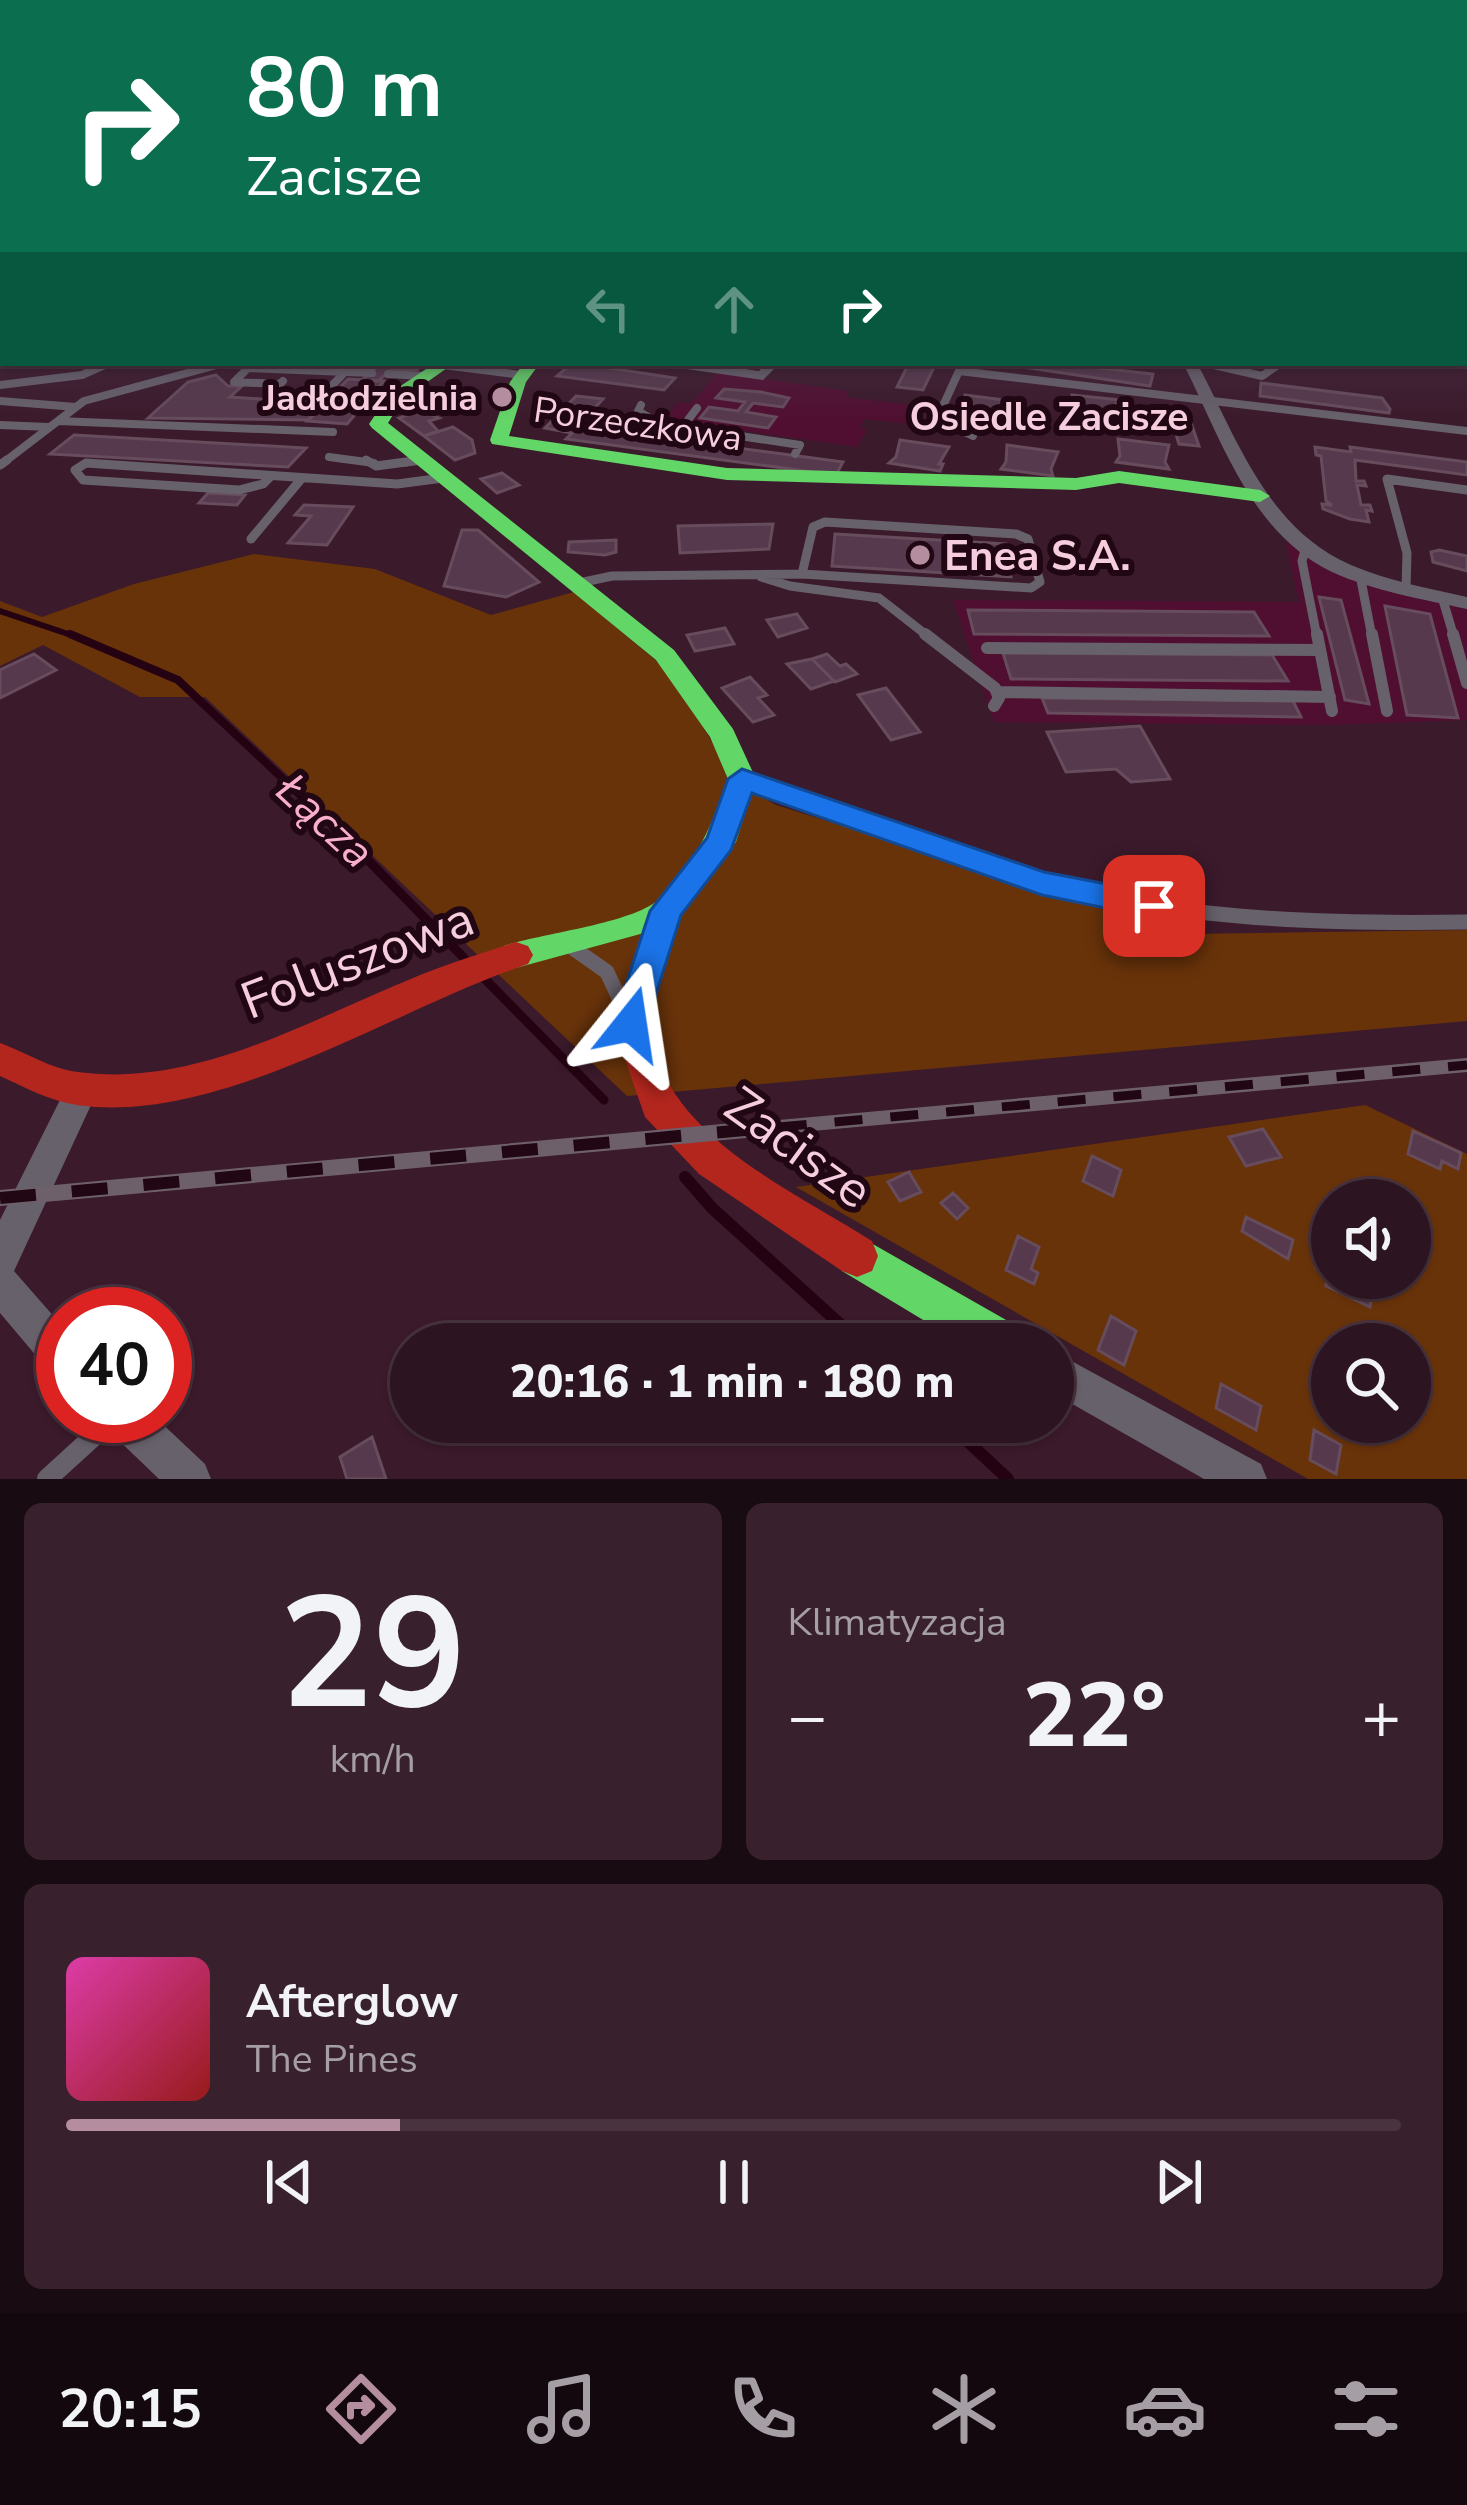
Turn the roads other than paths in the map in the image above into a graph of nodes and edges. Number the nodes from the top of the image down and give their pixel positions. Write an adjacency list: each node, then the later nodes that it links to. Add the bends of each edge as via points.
1 (103, 366): 15 (lane)
2 (214, 366): 19 (lane)
3 (693, 366): 4 (street, Porzeczkowa, via 764,376)
4 (771, 366)
5 (1192, 366): 17 (street)
6 (1218, 366): 7 (lane, via 1262,376)
7 (1277, 366)
8 (438, 368): 9 (lane); 13 (lane); 28 (street, via 395,397 378,424)
9 (526, 369): 30 (street, Porzeczkowa, via 499,440 695,471)
10 (295, 370): 11 (lane); 14 (lane); 14 (lane, via 248,368 234,382)
11 (346, 372): 12 (lane); 14 (lane, via 323,395 271,392)
12 (372, 374)
13 (388, 374)
14 (280, 384)
15 (0, 385)
16 (0, 401): 19 (lane)
17 (1211, 401): 24 (lane); 26 (lane, via 958,371 938,419); 35 (street)
18 (641, 405): 23 (lane, via 648,420)
19 (77, 407): 22 (lane)
20 (697, 408): 23 (lane)
21 (0, 424): 22 (lane)
22 (55, 424): 25 (lane); 29 (lane)
23 (682, 428): 30 (lane, via 800,445)
24 (1467, 431)
25 (332, 432)
26 (973, 436)
27 (329, 457): 28 (lane, via 376,466)
28 (421, 460): 33 (street)
29 (0, 465)
30 (787, 467): 35 (street, Porzeczkowa, via 852,478 1088,484 1119,477)
31 (271, 476): 31 (lane, via 86,463 75,470 82,480 239,490); 32 (lane)
32 (302, 478): 33 (lane); 36 (lane)
33 (443, 478): 41 (street)
34 (1467, 490): 42 (lane, via 1387,479 1407,553)
35 (1260, 496): 37 (street)
36 (251, 539)
37 (1306, 547): 40 (street); 46 (lane)
38 (802, 574): 38 (lane, via 1031,589 1040,582 1028,538 1016,534 825,522 813,526); 39 (lane)
39 (755, 575): 41 (lane); 46 (lane, via 878,598 996,699 1331,704)
40 (1360, 575): 42 (street); 48 (lane)
41 (578, 584): 49 (street, via 665,655 723,735)
42 (1406, 589): 43 (street)
43 (1442, 597): 44 (street); 47 (lane)
44 (1467, 603)
45 (987, 648): 46 (lane)
46 (1320, 650)
47 (1467, 683)
48 (1387, 711)
49 (742, 779): 50 (street, via 721,842); 51 (lane, via 1042,884 1127,901 1191,913)
50 (667, 911): 52 (street, Foluszowa); 53 (street)
51 (1467, 922)
52 (560, 942): 53 (lane, via 608,971); 55 (street, Foluszowa, via 448,976 205,1074)
53 (631, 1024): 58 (street, Zacisze, via 658,1105 713,1160)
54 (0, 1059): 55 (street, Foluszowa)
55 (82, 1090): 56 (street)
56 (0, 1258)
57 (0, 1284): 59 (street)
58 (967, 1323)
59 (36, 1326)
60 (1074, 1383): 65 (street)
61 (89, 1443): 63 (lane)
62 (150, 1443): 64 (street)
63 (47, 1479)
64 (190, 1479)
65 (1246, 1479)

